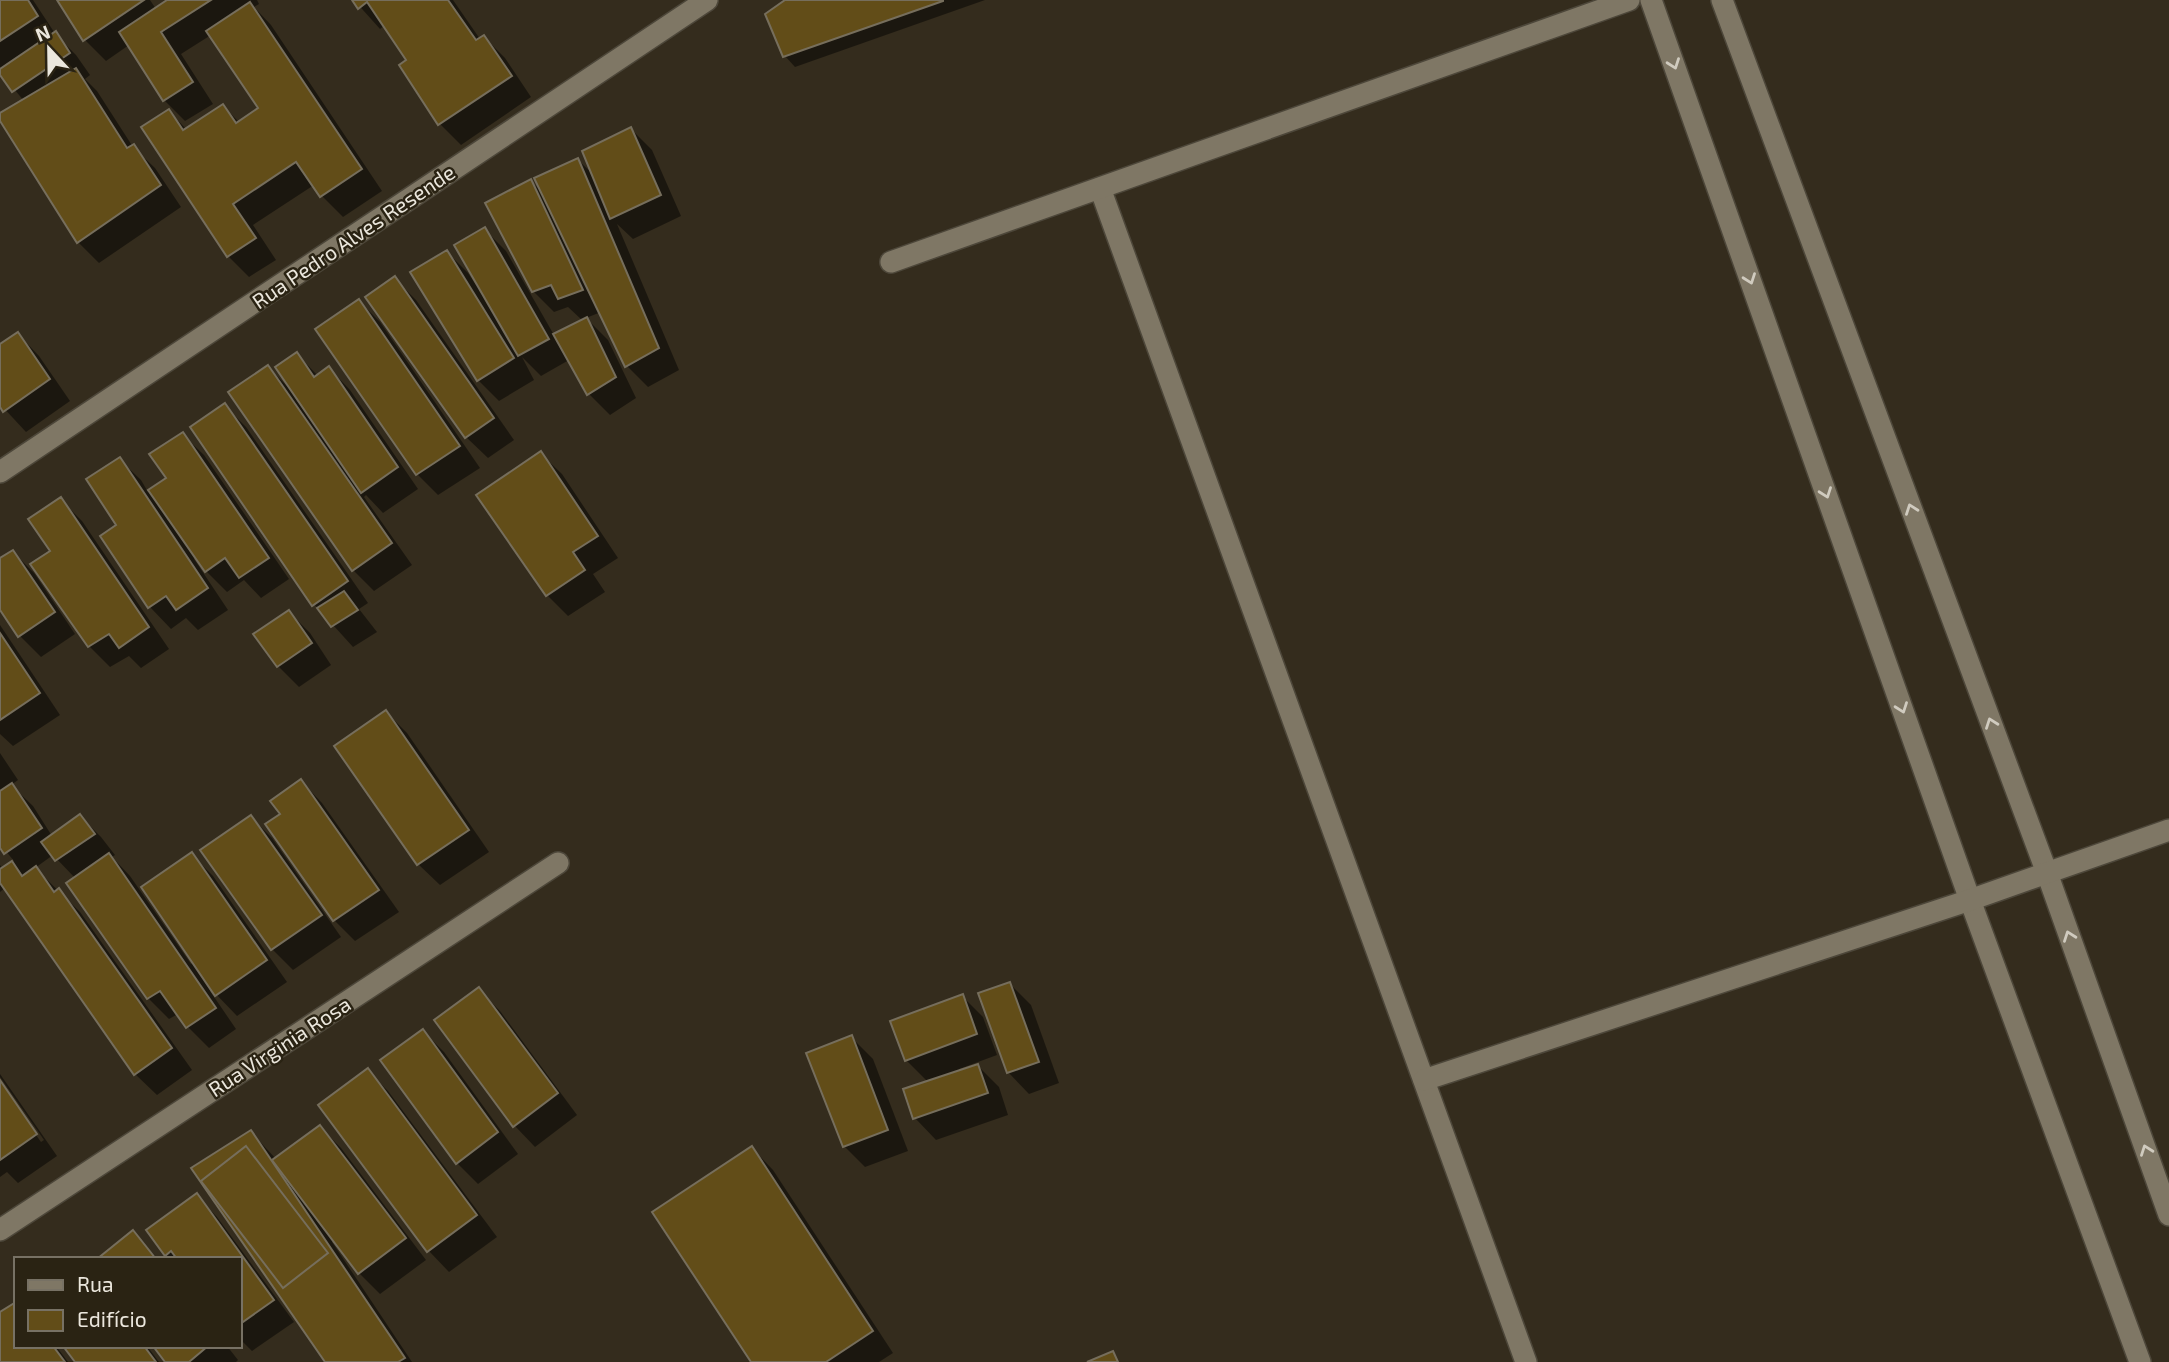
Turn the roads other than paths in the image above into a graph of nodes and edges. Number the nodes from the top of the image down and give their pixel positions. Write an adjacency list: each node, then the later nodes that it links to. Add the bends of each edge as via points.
1 (707, 0): 7 (street, Rua Pedro Alves Resende)
2 (1629, 0): 5 (street)
3 (1651, 0): 11 (street, one-way to 11)
4 (1722, 0): 10 (street, one-way to 4)
5 (1100, 188): 6 (street); 12 (street)
6 (891, 261)
7 (0, 472)
8 (2169, 830): 10 (street)
9 (558, 863): 14 (street, Rua Virginia Rosa)
10 (2046, 873): 11 (street); 13 (street, one-way to 10)
11 (1970, 900): 12 (street); 16 (street)
12 (1424, 1080): 15 (street)
13 (2169, 1215)
14 (0, 1230)
15 (1526, 1362)
16 (2140, 1362)

